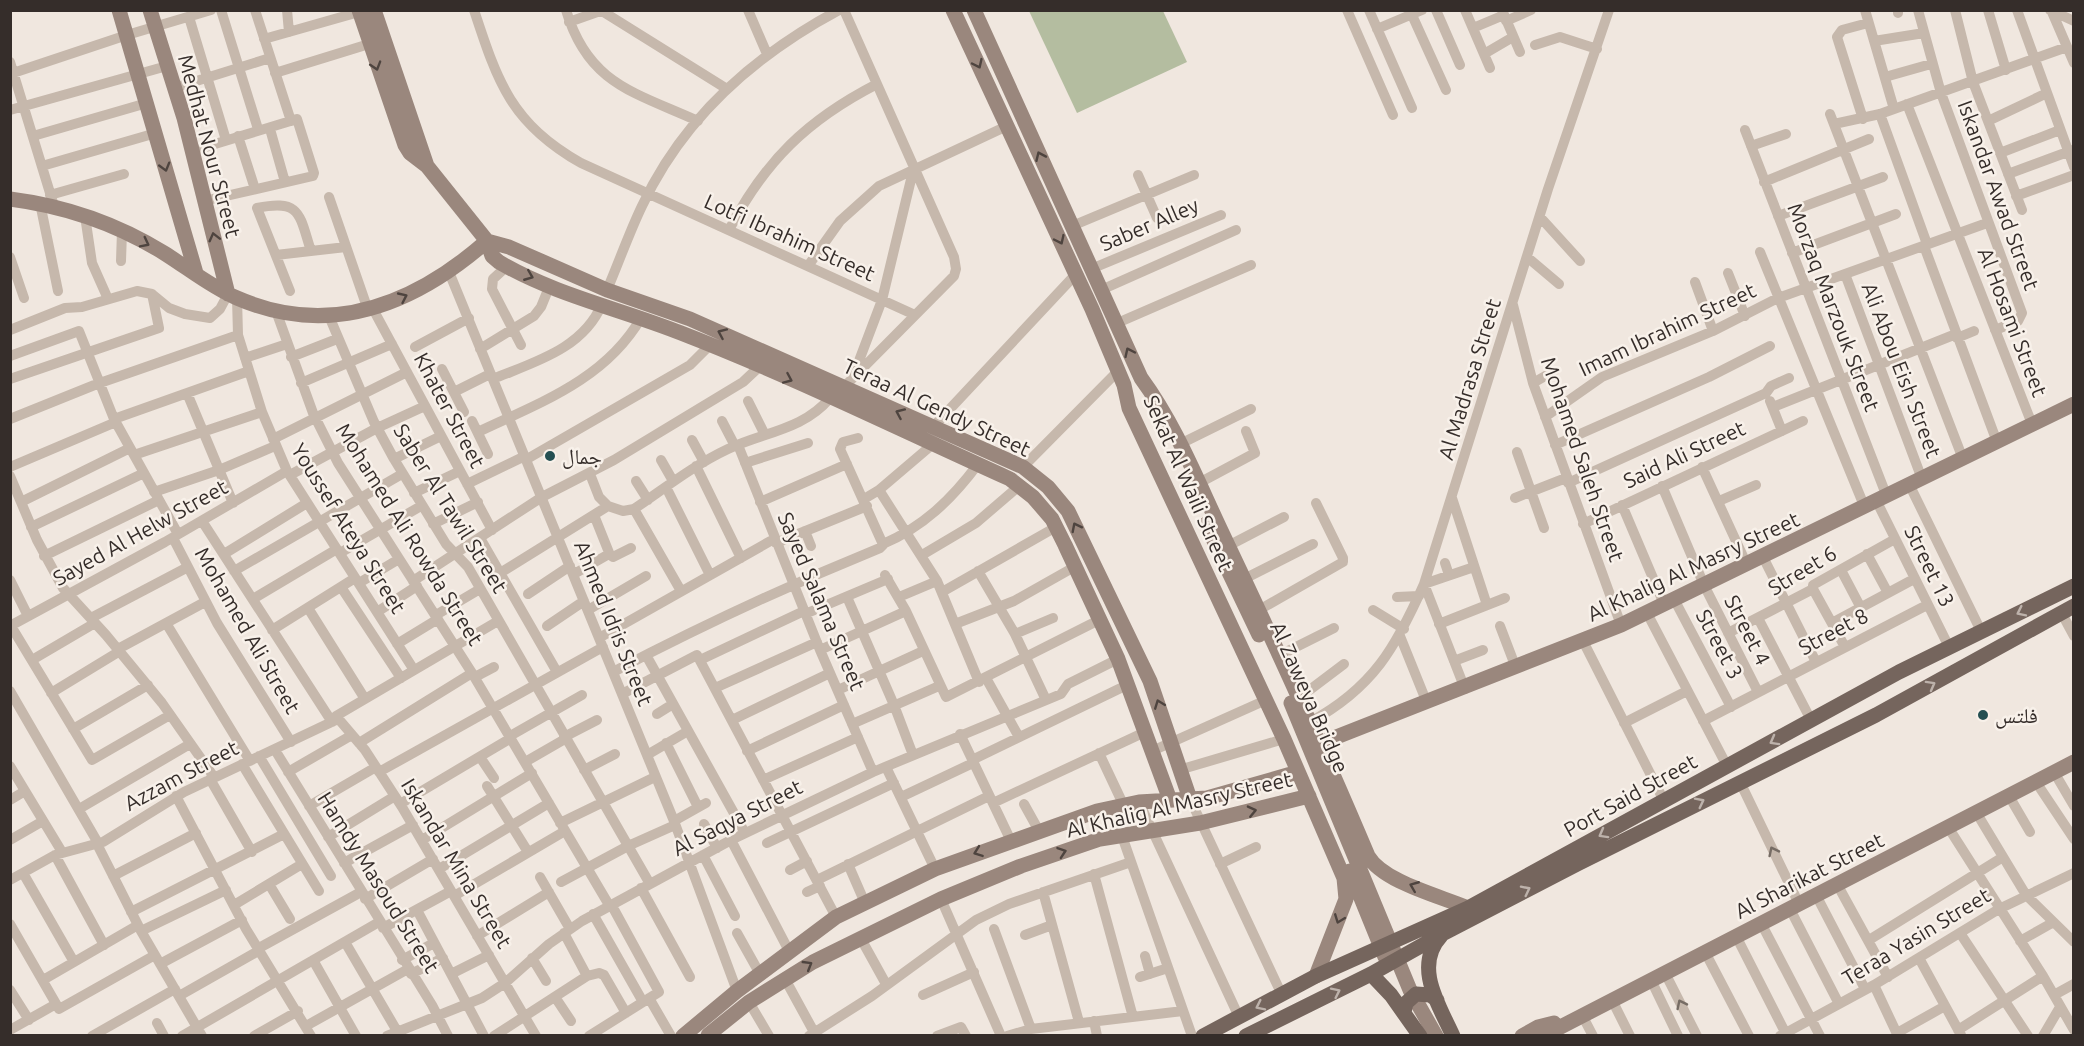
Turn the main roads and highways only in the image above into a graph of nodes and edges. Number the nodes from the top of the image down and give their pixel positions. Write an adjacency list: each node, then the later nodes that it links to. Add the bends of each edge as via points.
1 (119, 10): 9 (main road, one-way to 9)
2 (150, 10): 10 (main road, Medhat Nour Street, one-way to 2)
3 (953, 10): 12 (main road, Sekat Al Waili Street, one-way to 12)
4 (974, 10): 13 (main road, Sekat Al Waili Street, one-way to 4)
5 (364, 11): 6 (main road); 6 (main road, one-way to 6, via 369,44 405,145)
6 (427, 166): 8 (main road)
7 (10, 199): 9 (main road, one-way to 9, via 48,201 122,231)
8 (487, 240): 10 (main road, one-way to 8, via 276,311 328,316 371,309 400,299 449,272); 11 (main road, Teraa Al Gendy Street); 11 (main road, Teraa Al Gendy Street, one-way to 11, via 492,256 506,267 550,285)
9 (196, 273): 10 (main road)
10 (232, 296)
11 (604, 297): 25 (main road, Teraa Al Gendy Street, one-way to 11, via 1150,681 1068,511 1048,486 1023,467 848,383 690,319); 26 (main road, Teraa Al Gendy Street, one-way to 26, via 641,318 978,464 1033,497 1056,527 1101,620)
12 (1121, 378): 23 (main road, Sekat Al Waili Street, via 1129,408); 41 (main road, Al Zaweya Bridge, via 1138,404 1284,714)
13 (1141, 378): 21 (main road, Sekat Al Waili Street, via 1180,444); 42 (main road, Al Zaweya Bridge, via 1316,760 1410,990)
14 (2073, 404): 21 (main road, Al Khalig Al Masry Street, via 1621,625)
15 (2073, 586): 17 (main road, Port Said Street, one-way to 17)
16 (2067, 609): 19 (main road, Port Said Street, one-way to 16)
17 (1899, 672): 18 (main road, Port Said Street); 19 (main road, via 1899,687)
18 (1864, 692): 20 (main road, via 1876,697 1879,703); 29 (main road, Port Said Street, one-way to 29)
19 (1910, 697): 20 (main road, Port Said Street)
20 (1876, 716): 30 (main road, Port Said Street, one-way to 20)
21 (1321, 743): 27 (main road, Sekat Al Waili Street, via 1368,856)
22 (2073, 762): 36 (main road, Al Sharikat Street)
23 (1298, 771): 24 (main road, Sekat Al Waili Street); 25 (main road, Al Khalig Al Masry Street, via 1219,795)
24 (1309, 796): 28 (main road, Sekat Al Waili Street); 38 (main road, Al Khalig Al Masry Street, one-way to 24, via 749,1002 860,937 1021,866 1100,839 1200,823)
25 (1190, 799): 26 (main road, Al Khalig Al Masry Street)
26 (1170, 800): 35 (main road, Al Khalig Al Masry Street, one-way to 35, via 1097,811 935,869 836,917)
27 (1379, 870): 28 (main road, via 1369,886 1350,885); 29 (main road, one-way to 27)
28 (1344, 878): 32 (main road, Sekat Al Waili Street, one-way to 32, via 1346,899)
29 (1468, 908): 32 (main road, Port Said Street)
30 (1444, 933): 31 (main road, Port Said Street); 33 (main road, via 1428,960 1429,981)
31 (1371, 974): 34 (main road); 40 (main road, Port Said Street, one-way to 31)
32 (1316, 976): 39 (main road, Port Said Street, one-way to 39)
33 (1437, 1000): 34 (main road, via 1430,994 1416,994 1406,1003); 43 (main road)
34 (1404, 1012): 41 (main road)
35 (701, 1020): 37 (main road, Al Khalig Al Masry Street); 38 (main road)
36 (1553, 1031): 44 (main road, Al Sharikat Street, via 1538,1027)
37 (683, 1035)
38 (708, 1035)
39 (1203, 1035)
40 (1246, 1035)
41 (1421, 1035)
42 (1436, 1035)
43 (1453, 1035)
44 (1522, 1035)

